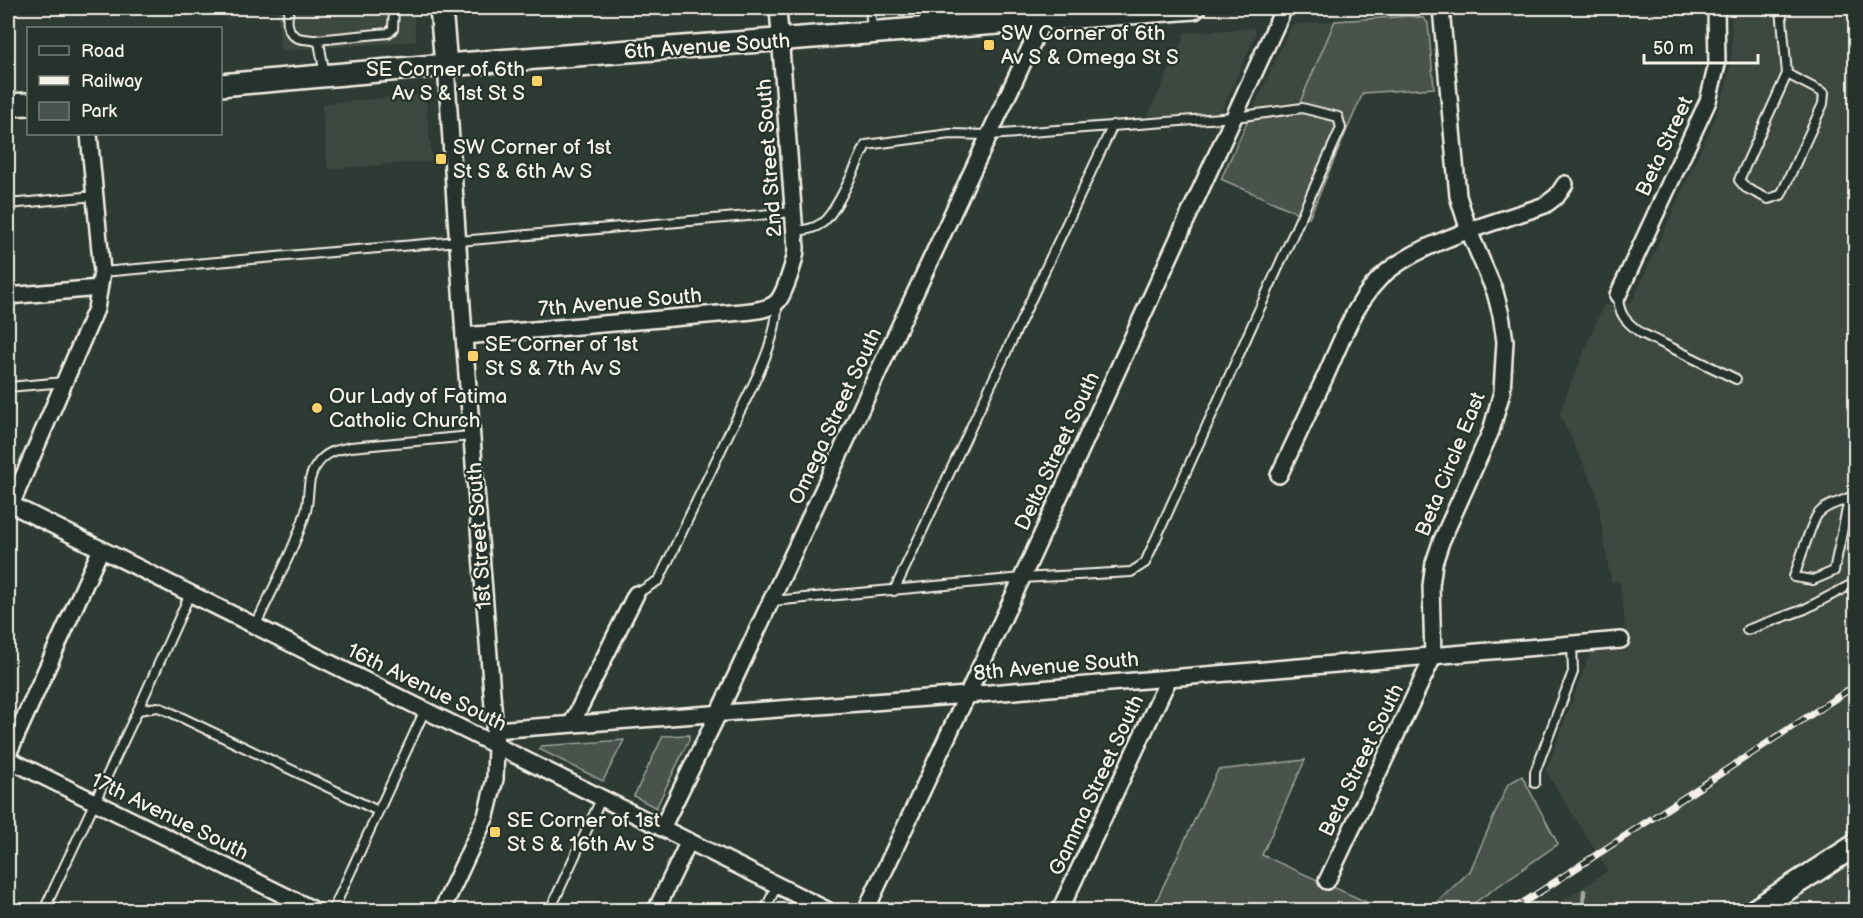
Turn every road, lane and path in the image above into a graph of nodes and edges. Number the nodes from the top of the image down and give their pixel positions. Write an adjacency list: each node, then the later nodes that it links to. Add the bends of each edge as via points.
1 (290, 8): 16 (lane, via 287,23 291,34)
2 (394, 8): 16 (lane, via 393,28 388,33)
3 (441, 8): 18 (main road, 1st Street South)
4 (778, 8): 17 (street, 2nd Street South)
5 (870, 8): 15 (lane)
6 (934, 8): 14 (street)
7 (1194, 8): 12 (main road, 6th Avenue South)
8 (1284, 8): 24 (street, Delta Street South)
9 (1441, 8): 33 (street, Beta Circle East, via 1455,174)
10 (1716, 8): 37 (street, Beta Street, via 1717,64 1708,101)
11 (1781, 8): 19 (lane)
12 (1165, 9): 13 (main road, 6th Avenue South)
13 (1043, 20): 14 (main road, 6th Avenue South); 27 (street, Omega Street South)
14 (924, 29): 15 (main road, 6th Avenue South)
15 (872, 33): 17 (main road, 6th Avenue South)
16 (316, 40): 20 (lane)
17 (781, 40): 18 (main road, 6th Avenue South); 31 (street, 2nd Street South)
18 (446, 65): 20 (main road, 6th Avenue South); 34 (street, 1st Street South)
19 (1787, 74): 19 (lane, via 1739,180 1768,199 1781,195 1823,104 1824,93)
20 (325, 76): 21 (main road, 6th Avenue South)
21 (222, 85)
22 (27, 104): 23 (main road)
23 (8, 105)
24 (1235, 117): 25 (lane); 49 (street, Delta Street South); 49 (lane, via 1302,108 1338,117 1341,128 1145,563 1131,572)
25 (1113, 125): 27 (lane); 51 (lane)
26 (89, 135): 29 (street)
27 (989, 135): 32 (lane, via 950,134 866,145 832,212 813,228); 54 (street, Omega Street South)
28 (1565, 184): 33 (street, via 1545,205)
29 (95, 196): 30 (lane); 35 (street)
30 (8, 204)
31 (793, 212): 32 (street, 2nd Street South); 34 (lane)
32 (795, 231): 39 (street, 2nd Street South, via 796,258)
33 (1469, 231): 45 (street, via 1408,258 1375,283 1342,339); 59 (street, Beta Circle East, via 1502,315 1505,366 1491,431 1434,563)
34 (457, 242): 35 (lane); 40 (street, 1st Street South)
35 (102, 272): 36 (street)
36 (99, 288): 38 (street); 42 (street, via 96,309)
37 (1618, 295): 41 (lane, via 1618,309 1641,333)
38 (8, 296)
39 (777, 302): 40 (street, 7th Avenue South, via 764,309 742,312); 53 (lane, via 773,335 664,569 659,579)
40 (464, 336): 44 (street, 1st Street South)
41 (1736, 379)
42 (65, 382): 43 (lane); 47 (street)
43 (8, 387)
44 (471, 436): 55 (lane, via 351,447 324,456 311,473 306,510); 66 (street, 1st Street South)
45 (1279, 475)
46 (1853, 496): 46 (lane, via 1817,514 1794,577 1813,580 1834,571)
47 (9, 507): 48 (street, 16th Avenue South)
48 (101, 549): 52 (street, 16th Avenue South); 67 (street)
49 (1022, 578): 51 (lane); 61 (street, Delta Street South)
50 (1856, 582): 56 (lane, via 1805,609)
51 (894, 591): 54 (lane)
52 (190, 594): 55 (street, 16th Avenue South); 62 (lane)
53 (636, 594): 65 (street)
54 (771, 601): 64 (street, Omega Street South)
55 (255, 627): 63 (street, 16th Avenue South)
56 (1748, 630)
57 (1622, 640): 58 (street, 8th Avenue South)
58 (1572, 644): 59 (street, 8th Avenue South); 69 (lane, via 1573,672 1535,772)
59 (1433, 657): 60 (street, 8th Avenue South); 76 (street, Beta Street South)
60 (1169, 678): 61 (street, 8th Avenue South); 88 (street, Gamma Street South)
61 (967, 695): 64 (street, 8th Avenue South); 87 (street, Delta Street South)
62 (138, 710): 71 (lane); 72 (lane, via 158,707 168,711)
63 (425, 710): 66 (street, 16th Avenue South); 72 (lane)
64 (718, 714): 65 (street, 8th Avenue South); 73 (street, Omega Street South)
65 (572, 723): 66 (street, 8th Avenue South)
66 (495, 737): 70 (street, 16th Avenue South); 82 (street, 1st Street South, via 495,779 486,816)
67 (8, 754)
68 (8, 759): 71 (street, 17th Avenue South)
69 (1535, 783)
70 (602, 797): 73 (street, 16th Avenue South); 83 (lane)
71 (93, 802): 78 (lane); 80 (street, 17th Avenue South)
72 (378, 811): 81 (lane)
73 (662, 828): 74 (street, 16th Avenue South)
74 (689, 841): 77 (street, 16th Avenue South); 84 (street)
75 (1856, 845): 89 (main road)
76 (1327, 881)
77 (777, 885): 85 (lane); 86 (street, 16th Avenue South)
78 (46, 907): 79 (lane)
79 (61, 910)
80 (314, 910)
81 (333, 910)
82 (442, 910)
83 (550, 910)
84 (656, 910)
85 (765, 910)
86 (827, 910)
87 (866, 910)
88 (1060, 910)
89 (1755, 910)

